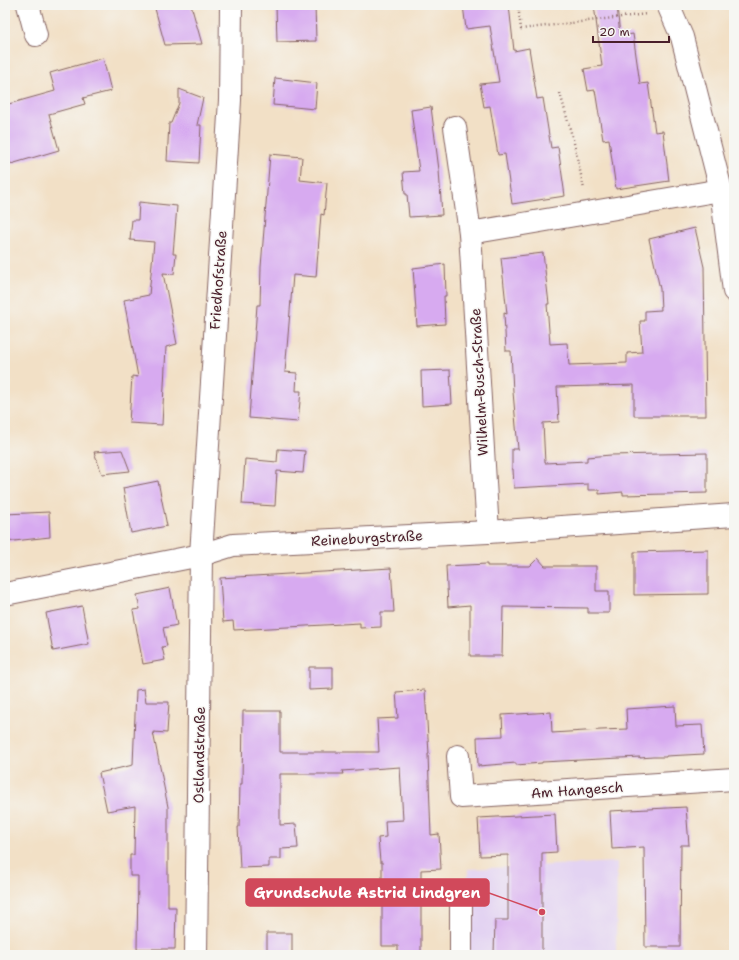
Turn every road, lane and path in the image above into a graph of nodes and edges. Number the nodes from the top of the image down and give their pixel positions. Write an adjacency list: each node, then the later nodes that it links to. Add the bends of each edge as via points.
1 (28, 5): 5 (street)
2 (231, 5): 14 (street, Friedhofstraße, via 230,100)
3 (518, 5): 4 (path, via 521,29)
4 (670, 8): 8 (street, via 682,37)
5 (36, 35)
6 (560, 93): 9 (path, via 574,143)
7 (455, 127): 10 (street, Wilhelm-Busch-Straße)
8 (721, 190): 9 (street); 11 (street)
9 (588, 214): 10 (street)
10 (470, 233): 13 (street, Wilhelm-Busch-Straße)
11 (734, 291)
12 (734, 515): 13 (street, Reineburgstraße)
13 (488, 532): 14 (street, Reineburgstraße, via 233,545)
14 (201, 555): 15 (street, Reineburgstraße); 19 (street, Ostlandstraße)
15 (5, 594)
16 (458, 756): 17 (street, Am Hangesch, via 461,797)
17 (734, 779)
18 (461, 900): 20 (street)
19 (196, 955)
20 (461, 955)

